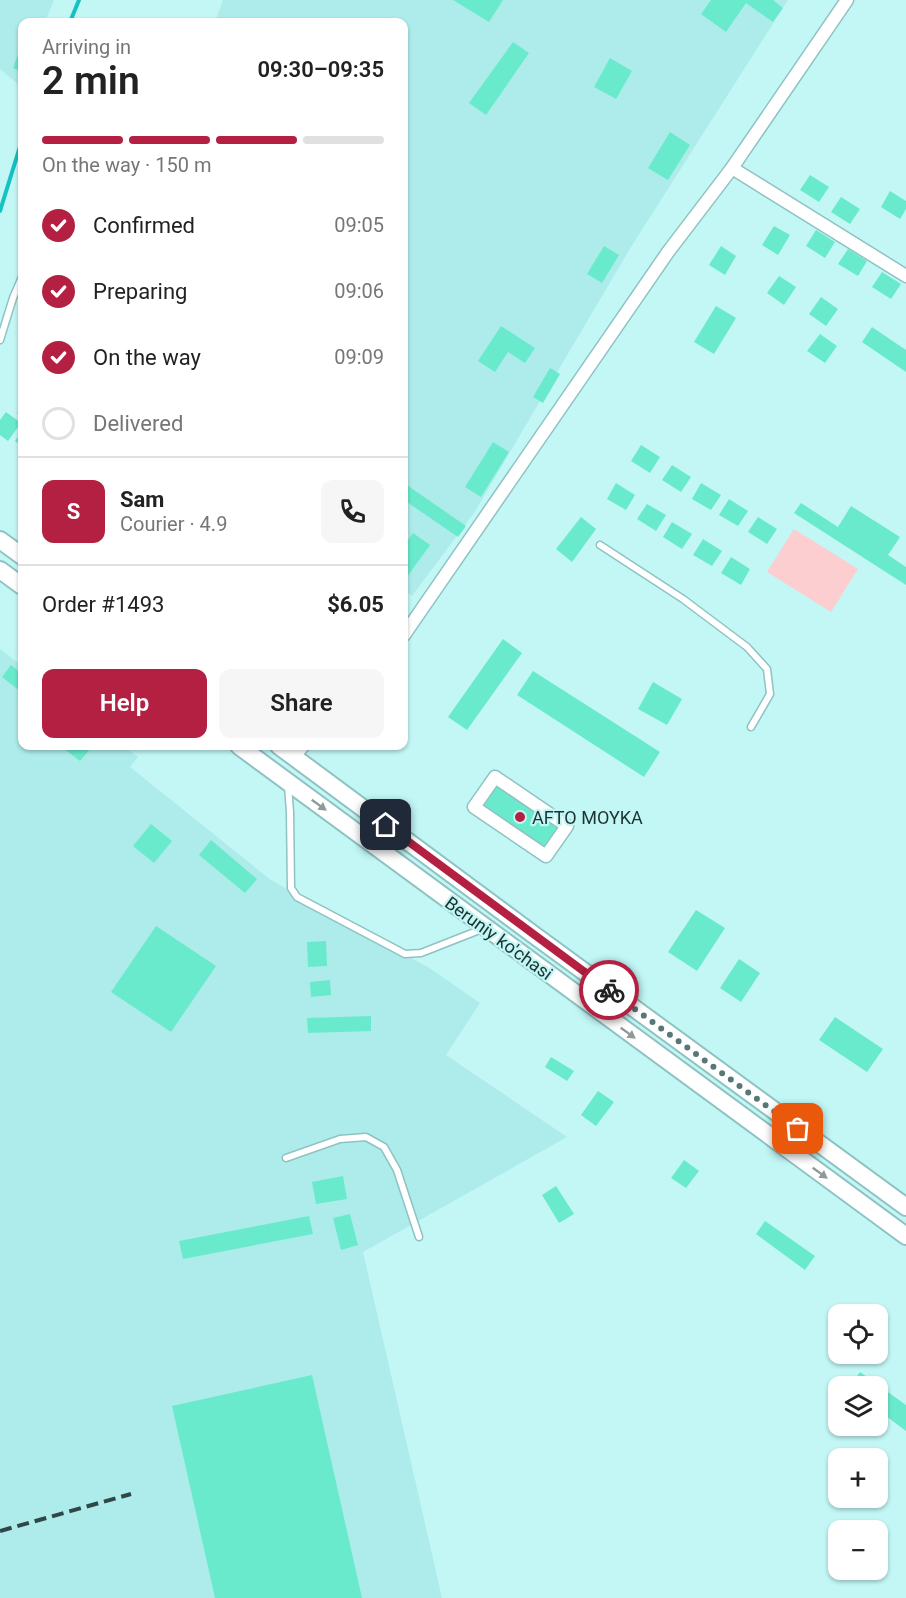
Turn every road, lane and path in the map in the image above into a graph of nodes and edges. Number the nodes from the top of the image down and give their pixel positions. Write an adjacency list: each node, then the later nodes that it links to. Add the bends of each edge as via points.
1 (847, 0): 2 (street)
2 (732, 168): 3 (street); 11 (street, via 668,252)
3 (906, 276)
4 (18, 286): 5 (lane)
5 (0, 340)
6 (0, 540): 8 (main road)
7 (600, 545): 12 (lane, via 683,599 747,647 767,669 770,694)
8 (18, 553)
9 (0, 570): 10 (main road)
10 (18, 583)
11 (408, 629)
12 (751, 727)
13 (244, 750): 16 (main road, Beruniy ko'chasi)
14 (298, 751): 18 (main road, Beruniy ko'chasi)
15 (495, 777): 15 (street, via 567,826 546,856 474,807)
16 (287, 781): 17 (main road, Beruniy ko'chasi, one-way to 17); 17 (lane, via 291,888 297,897 405,954 421,953)
17 (485, 927): 19 (main road, Beruniy ko'chasi)
18 (534, 935): 19 (main road); 21 (main road, Beruniy ko'chasi)
19 (521, 954): 22 (main road, Beruniy ko'chasi, one-way to 22)
20 (286, 1158): 23 (lane, via 340,1139 366,1137 384,1147 397,1170)
21 (906, 1207)
22 (906, 1236)
23 (420, 1237)

